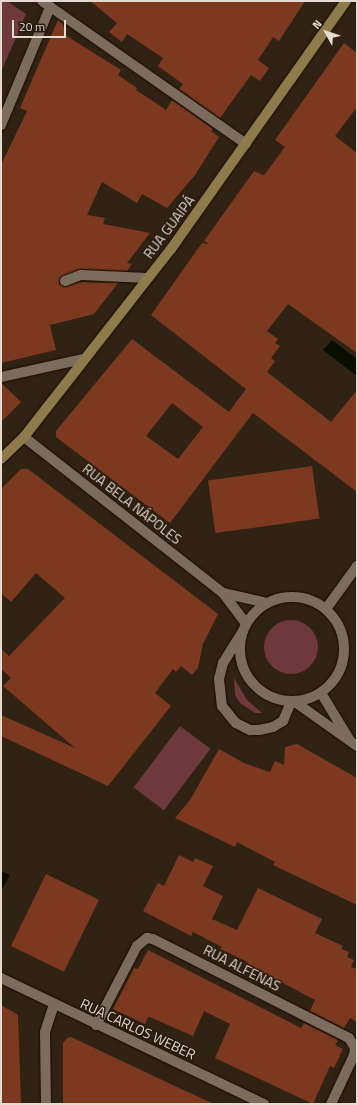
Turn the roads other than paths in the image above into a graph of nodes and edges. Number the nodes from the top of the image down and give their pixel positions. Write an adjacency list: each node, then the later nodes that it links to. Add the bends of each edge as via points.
1 (346, 1): 4 (main road, RUA GUAIPÁ)
2 (46, 4): 3 (street); 4 (street)
3 (1, 125)
4 (246, 144): 5 (main road, RUA GUAIPÁ, via 207,201)
5 (148, 278): 6 (street, via 81,275); 7 (main road, RUA GUAIPÁ)
6 (65, 281)
7 (83, 359): 8 (street); 9 (main road, RUA GUAIPÁ)
8 (1, 377)
9 (24, 437): 10 (main road, RUA GUAIPÁ); 12 (street, RUA BELA NÁPOLES)
10 (1, 459)
11 (357, 566): 14 (street)
12 (222, 593): 13 (street); 15 (street)
13 (267, 603): 14 (street, via 282,598 298,597 313,601); 15 (street, via 255,612)
14 (326, 609): 16 (street, via 336,621 343,636 344,652 341,668 333,682)
15 (244, 628): 17 (street, via 240,645 245,673 264,694); 17 (street, via 223,663 219,679 222,706 236,722 250,730 258,730 273,727 283,721)
16 (321, 693): 17 (street); 18 (street)
17 (293, 702): 18 (street)
18 (354, 744)
19 (1, 978): 20 (street, RUA CARLOS WEBER)
20 (54, 1004): 21 (street, RUA CARLOS WEBER); 22 (street, via 45,1032)
21 (96, 1025): 23 (street, RUA CARLOS WEBER); 24 (street, RUA ALFENAS, via 136,946 147,938 153,939 349,1038 355,1048 354,1055)
22 (46, 1104)
23 (264, 1104)
24 (331, 1104)

